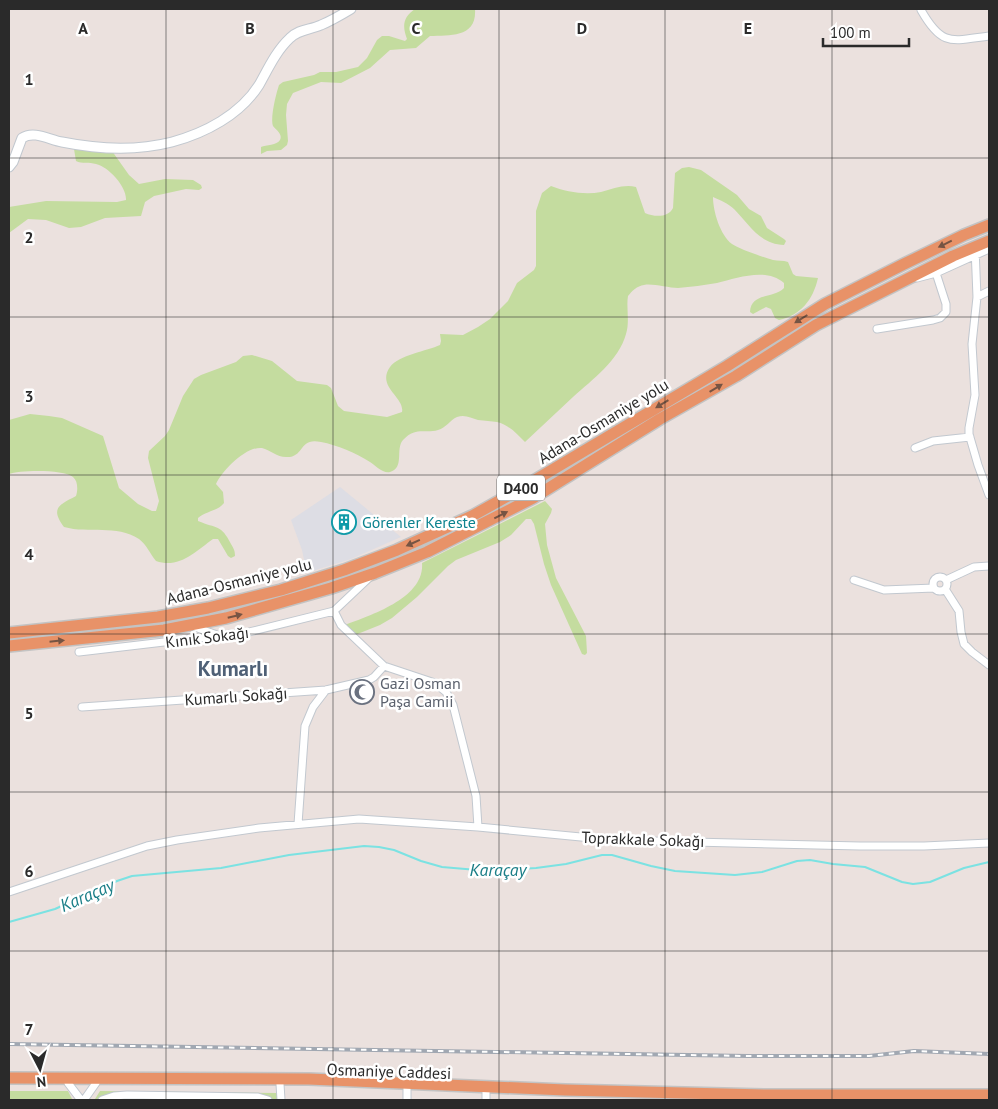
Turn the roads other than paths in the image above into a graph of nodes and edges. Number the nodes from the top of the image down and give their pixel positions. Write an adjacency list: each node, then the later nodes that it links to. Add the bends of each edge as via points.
1 (351, 9): 4 (street, via 291,36 250,98 229,116 198,132 159,144 125,147 63,142 30,135 22,138)
2 (921, 10): 3 (street, via 935,31 947,40)
3 (989, 36)
4 (9, 167)
5 (989, 225): 25 (highway, Adana-Osmaniye yolu / D400, one-way to 25, via 825,304 515,492 472,516 397,550 282,590 208,608 158,617)
6 (989, 240): 8 (highway, Adana-Osmaniye yolu / D400)
7 (989, 249): 8 (street)
8 (975, 251): 9 (street); 10 (highway, Adana-Osmaniye yolu / D400); 12 (street)
9 (936, 273): 10 (street); 13 (street, via 947,309 944,315 933,320)
10 (900, 282): 18 (highway, Adana-Osmaniye yolu / D400, one-way to 10, via 427,552 533,498 816,325)
11 (989, 291): 12 (street)
12 (977, 297): 14 (street, via 972,334 975,395)
13 (877, 329)
14 (970, 437): 15 (street, via 933,441); 16 (street)
15 (915, 448)
16 (989, 494)
17 (989, 566): 20 (street, via 974,567)
18 (375, 573): 23 (street, Kınık Sokağı); 24 (highway, Adana-Osmaniye yolu / D400, one-way to 18, via 270,607)
19 (854, 580): 21 (street, via 879,589)
20 (946, 580): 21 (street, via 937,578); 22 (street)
21 (934, 588): 22 (street, via 939,592)
22 (946, 589): 29 (street, via 959,611 964,644)
23 (334, 611): 26 (street, Kınık Sokağı, via 262,630); 30 (street, via 340,625)
24 (192, 626): 26 (street); 27 (highway, Adana-Osmaniye yolu / D400, one-way to 24)
25 (9, 633)
26 (220, 636): 28 (street, Kınık Sokağı)
27 (9, 646)
28 (79, 652)
29 (989, 665)
30 (384, 666): 31 (street, Kumarlı Sokağı, via 369,680); 34 (street, via 435,683 449,695 476,796)
31 (326, 690): 32 (street, Kumarlı Sokağı); 33 (street, via 305,726)
32 (82, 707)
33 (298, 824): 34 (street, Toprakkale Sokağı, via 359,818); 36 (street, Toprakkale Sokağı, via 147,846)
34 (478, 827): 35 (street, Toprakkale Sokağı, via 612,840 887,846)
35 (989, 843)
36 (9, 892)
37 (9, 1078): 44 (highway, via 309,1079 766,1095)
38 (68, 1083): 39 (highway, Osmaniye Caddesi); 41 (highway, Osmaniye Caddesi); 47 (street)
39 (96, 1083): 40 (highway, Osmaniye Caddesi); 47 (street)
40 (280, 1084): 42 (highway, Osmaniye Caddesi); 50 (street)
41 (9, 1086)
42 (407, 1088): 43 (highway, Osmaniye Caddesi); 51 (street)
43 (486, 1095): 45 (highway, Osmaniye Caddesi)
44 (989, 1095)
45 (578, 1097): 52 (highway, Osmaniye Caddesi)
46 (989, 1099): 53 (highway)
47 (83, 1100)
48 (102, 1100): 49 (street, via 114,1096 154,1095 258,1097)
49 (268, 1100)
50 (281, 1100)
51 (407, 1100)
52 (769, 1100)
53 (924, 1100)

